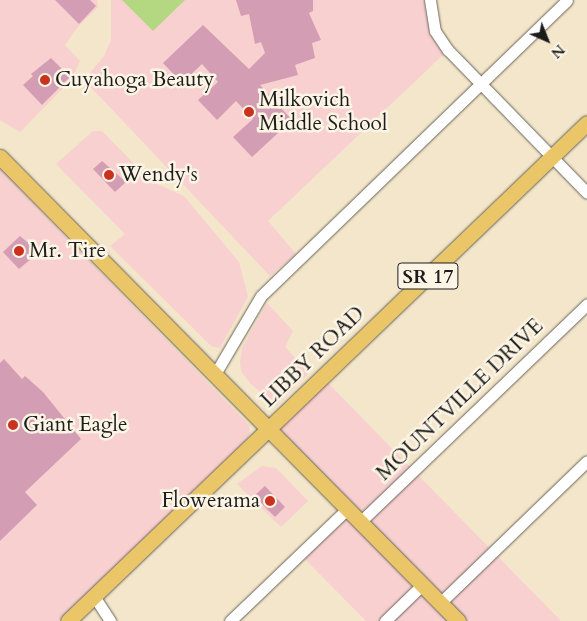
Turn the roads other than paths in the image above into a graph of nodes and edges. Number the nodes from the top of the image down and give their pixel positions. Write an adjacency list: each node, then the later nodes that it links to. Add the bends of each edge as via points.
1 (430, 0): 3 (street, via 436,31)
2 (567, 0): 3 (street)
3 (480, 84): 6 (street); 9 (street, via 262,294)
4 (587, 123): 6 (main road, LIBBY ROAD / SR 17)
5 (0, 157): 9 (main road)
6 (551, 158): 7 (street); 10 (main road, LIBBY ROAD / SR 17)
7 (587, 193)
8 (587, 304): 13 (street, MOUNTVILLE DRIVE)
9 (215, 374): 10 (main road)
10 (269, 429): 12 (main road); 15 (main road, LIBBY ROAD / SR 17)
11 (587, 461): 16 (street)
12 (347, 509): 13 (main road); 19 (street)
13 (360, 522): 14 (main road)
14 (422, 585): 16 (main road); 20 (street)
15 (94, 596): 17 (main road, LIBBY ROAD / SR 17); 18 (street)
16 (440, 603): 21 (main road)
17 (68, 621)
18 (110, 621)
19 (230, 621)
20 (385, 621)
21 (458, 621)

